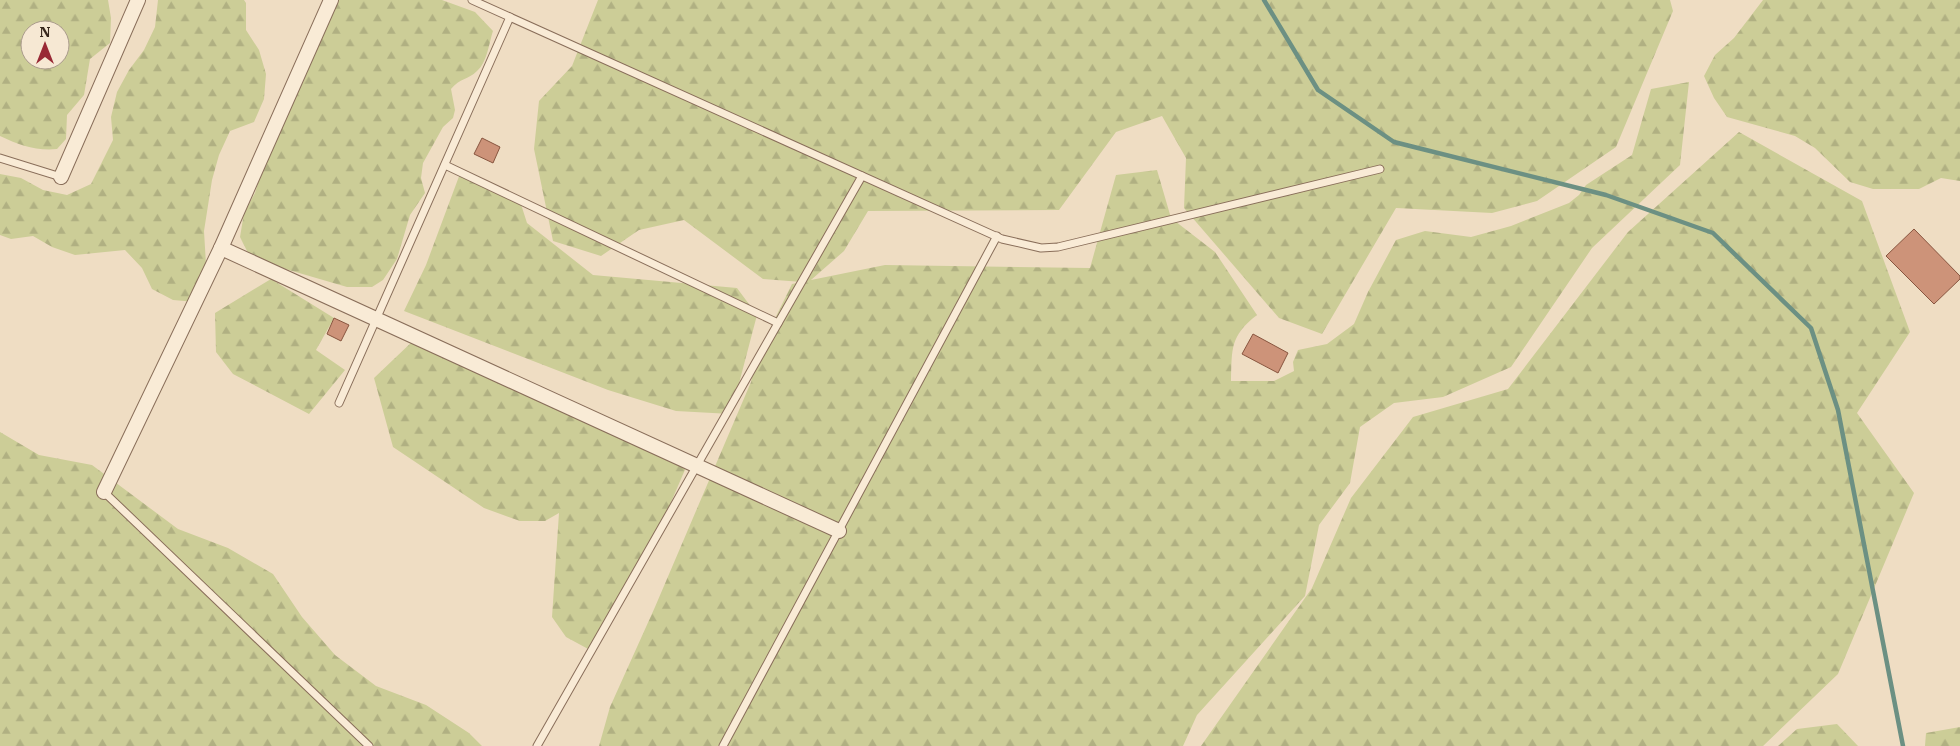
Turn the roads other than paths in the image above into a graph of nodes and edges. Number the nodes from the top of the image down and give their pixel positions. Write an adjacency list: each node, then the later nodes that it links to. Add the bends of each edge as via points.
1 (138, 0): 9 (street)
2 (331, 0): 11 (street)
3 (472, 0): 4 (lane)
4 (510, 18): 6 (lane); 8 (lane)
5 (0, 158): 9 (lane)
6 (445, 165): 12 (lane); 13 (lane)
7 (1380, 169): 10 (lane, via 1058,247 1041,248)
8 (862, 176): 10 (lane); 13 (lane)
9 (61, 177)
10 (997, 236): 17 (lane)
11 (221, 248): 12 (street); 16 (street)
12 (376, 320): 14 (lane); 15 (street)
13 (778, 323): 15 (lane)
14 (339, 402)
15 (697, 466): 17 (street); 19 (lane)
16 (104, 492): 18 (lane)
17 (839, 531): 20 (lane)
18 (369, 746)
19 (537, 746)
20 (724, 746)

